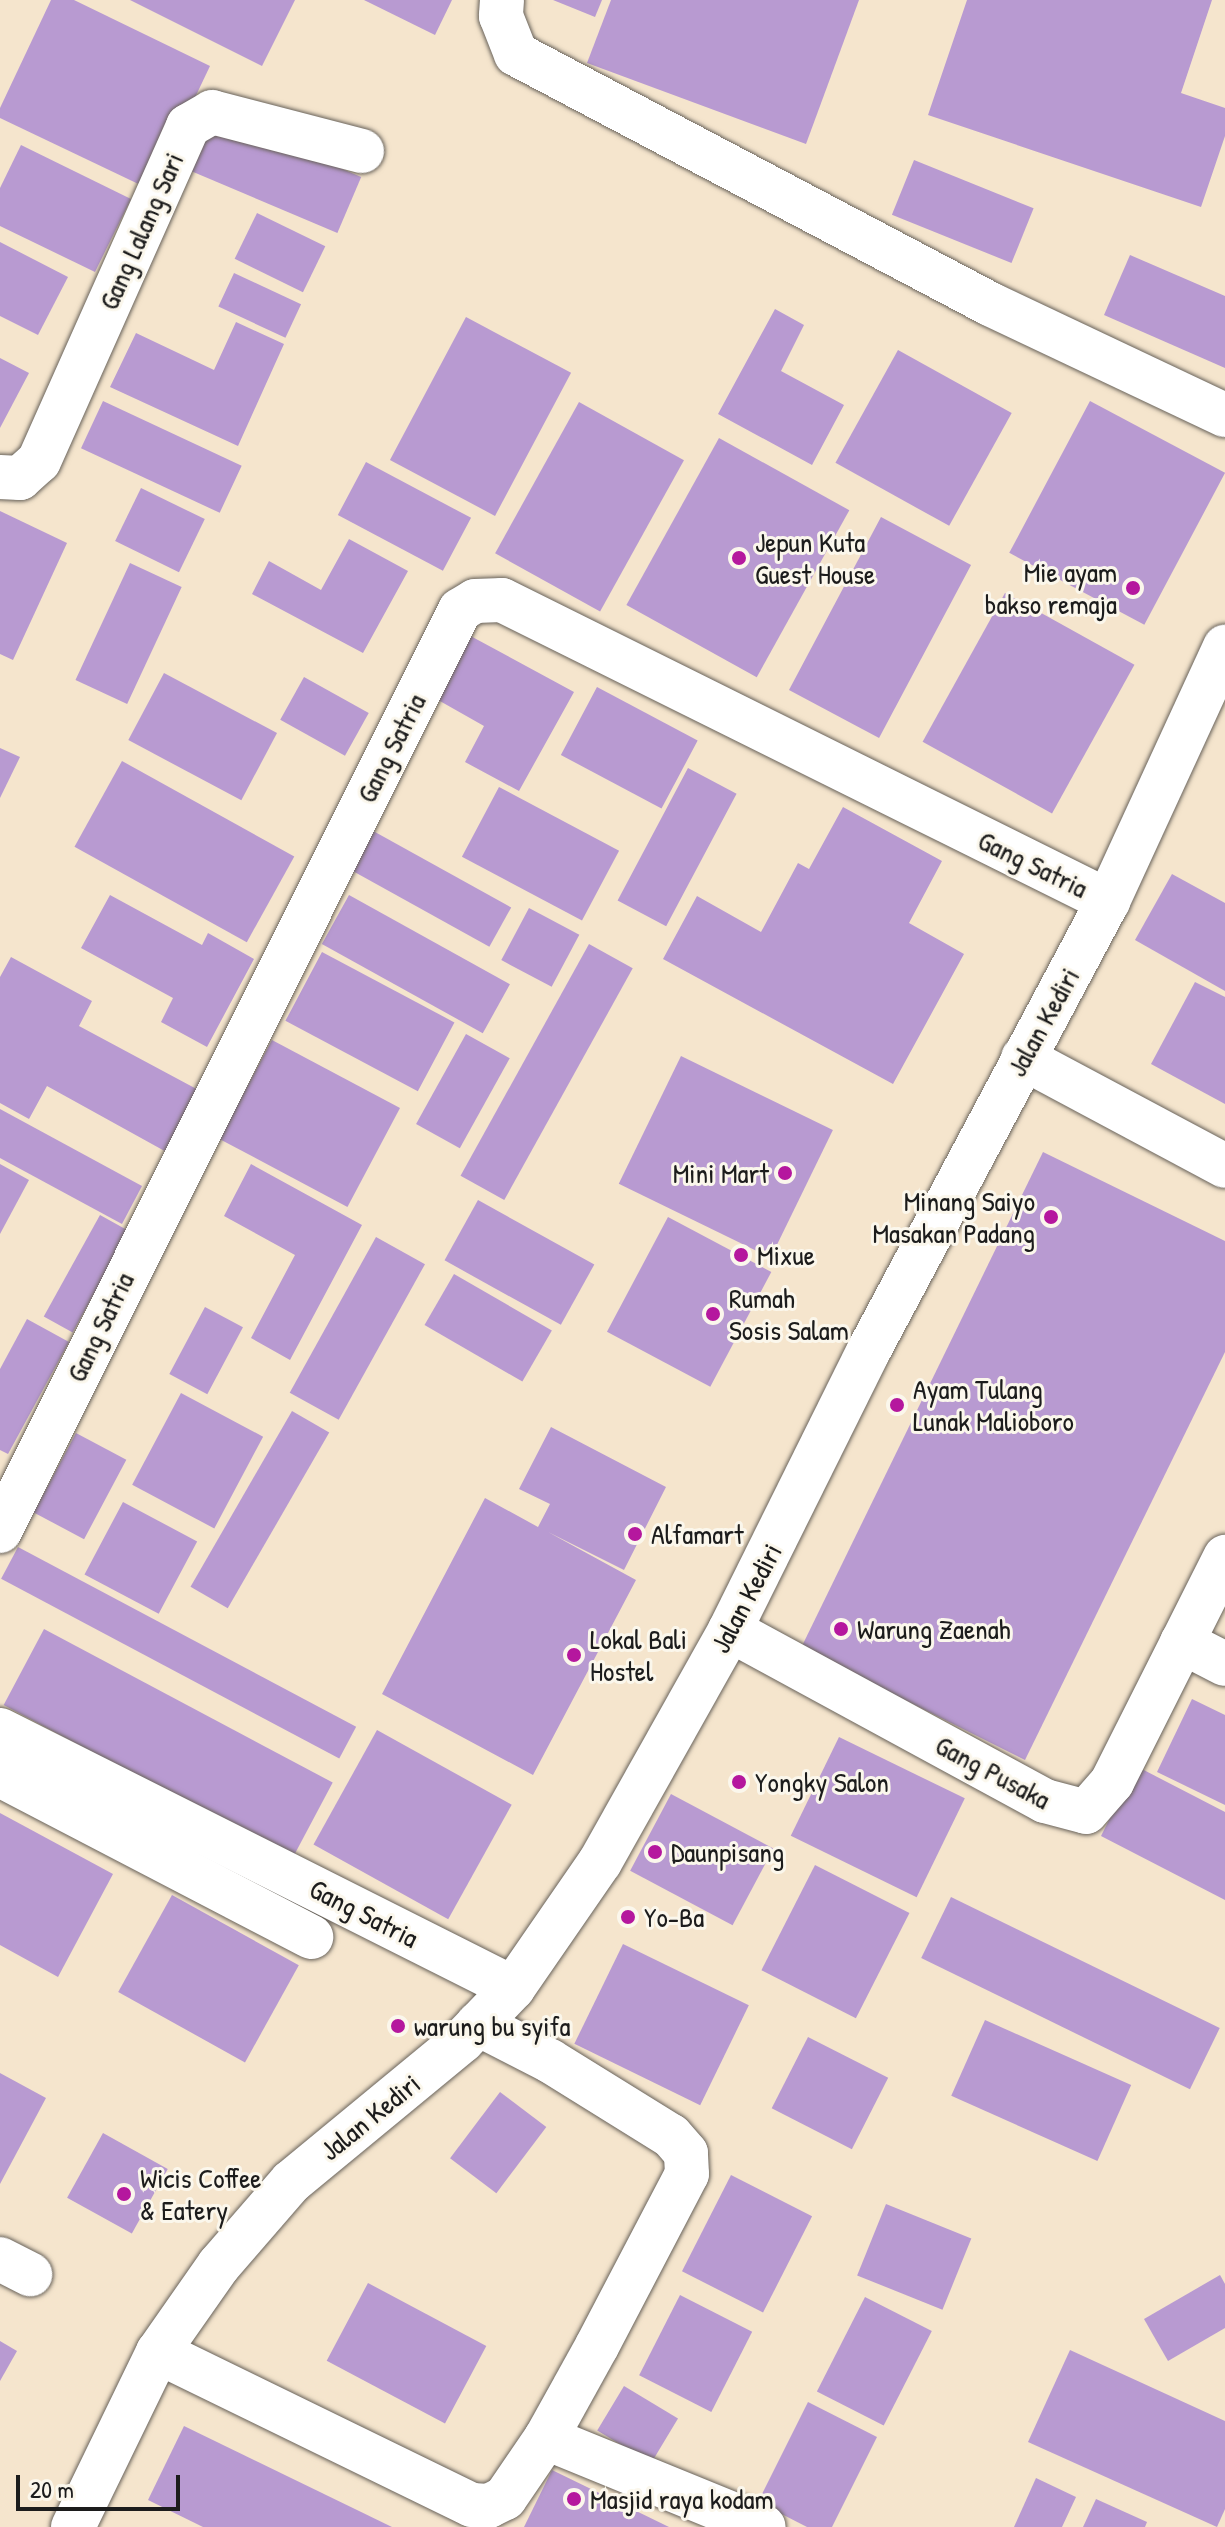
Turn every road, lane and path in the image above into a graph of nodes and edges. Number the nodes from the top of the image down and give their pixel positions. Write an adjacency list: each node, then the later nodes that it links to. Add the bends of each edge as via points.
1 (502, 0): 3 (street, via 501,16 516,54 990,304)
2 (362, 151): 4 (street, Gang Lalang Sari, via 212,112 188,126 39,461 20,478)
3 (1225, 415)
4 (0, 477)
5 (1225, 647): 6 (street, Jalan Kediri)
6 (1108, 901): 7 (street, Jalan Kediri); 9 (street, Gang Satria, via 502,600 475,601 460,610)
7 (1023, 1058): 8 (street); 11 (street, Jalan Kediri)
8 (1225, 1166)
9 (0, 1531)
10 (1225, 1557): 12 (street, Gang Pusaka)
11 (730, 1630): 12 (street, Gang Pusaka, via 1045,1801 1079,1813 1104,1797); 17 (street, Jalan Kediri, via 600,1862)
12 (1182, 1642): 13 (street)
13 (1225, 1664)
14 (0, 1730): 17 (street, Gang Satria)
15 (0, 1775): 16 (street)
16 (311, 1937)
17 (513, 1988): 18 (street, Jalan Kediri)
18 (478, 2024): 19 (street, Jalan Kediri, via 291,2182 219,2265); 20 (street, via 550,2061 671,2136 686,2153 687,2174)
19 (158, 2352): 20 (street, via 472,2505 489,2506 505,2498); 21 (street, Jalan Kediri)
20 (546, 2438): 22 (street)
21 (73, 2527)
22 (764, 2527)

